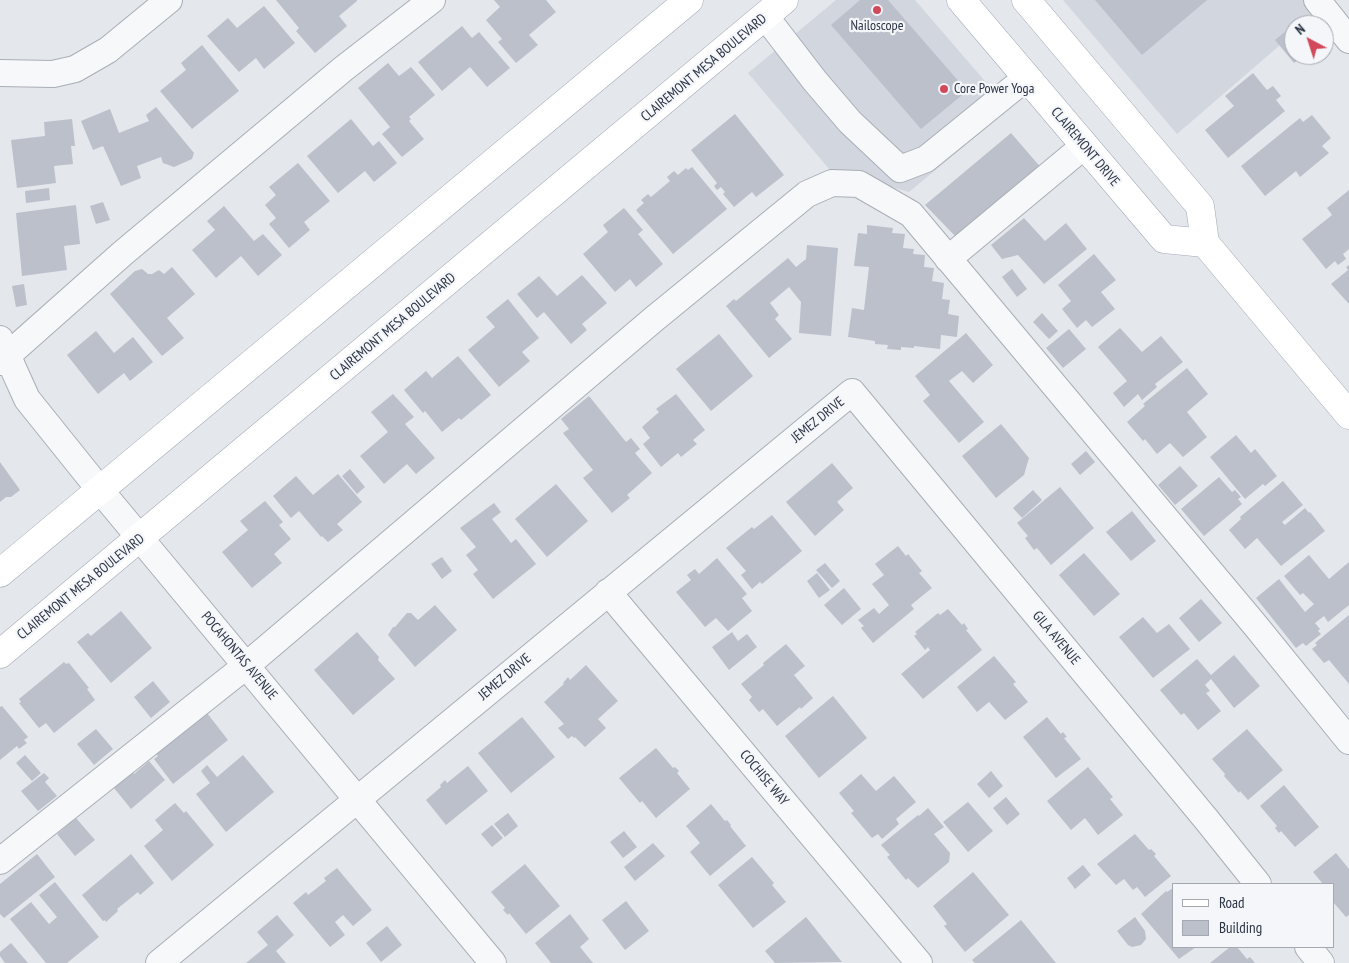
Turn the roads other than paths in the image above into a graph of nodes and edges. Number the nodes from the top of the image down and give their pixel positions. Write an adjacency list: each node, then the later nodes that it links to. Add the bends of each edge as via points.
1 (169, 0): 9 (street, via 108,50 75,69 53,74)
2 (432, 0): 14 (street, via 342,69)
3 (690, 0): 17 (main road)
4 (961, 0): 10 (main road, CLAIREMONT DRIVE)
5 (1026, 0): 12 (main road, via 1200,206)
6 (1317, 0): 8 (street)
7 (775, 8): 10 (street, via 815,81 850,122 900,169 926,158); 18 (main road, CLAIREMONT MESA BOULEVARD)
8 (1349, 40)
9 (0, 73)
10 (1027, 77): 11 (main road, CLAIREMONT DRIVE)
11 (1084, 146): 12 (main road, CLAIREMONT DRIVE, via 1164,239); 13 (street)
12 (1205, 243): 16 (main road)
13 (948, 259): 22 (street, via 910,214 859,184 832,183 807,194); 23 (street)
14 (2, 353): 17 (street, POCAHONTAS AVENUE, via 27,400)
15 (852, 392): 20 (street, JEMEZ DRIVE); 26 (street, GILA AVENUE)
16 (1349, 415)
17 (100, 490): 18 (street, POCAHONTAS AVENUE); 19 (main road)
18 (140, 538): 21 (main road, CLAIREMONT MESA BOULEVARD); 22 (street, POCAHONTAS AVENUE)
19 (0, 573)
20 (608, 592): 24 (street, JEMEZ DRIVE); 30 (street, COCHISE WAY)
21 (0, 654)
22 (246, 665): 24 (street, POCAHONTAS AVENUE); 25 (street)
23 (1349, 741)
24 (357, 801): 28 (street, JEMEZ DRIVE); 29 (street, POCAHONTAS AVENUE)
25 (0, 861)
26 (1257, 883)
27 (1309, 948): 31 (street)
28 (160, 963)
29 (493, 963)
30 (919, 963)
31 (1321, 963)

